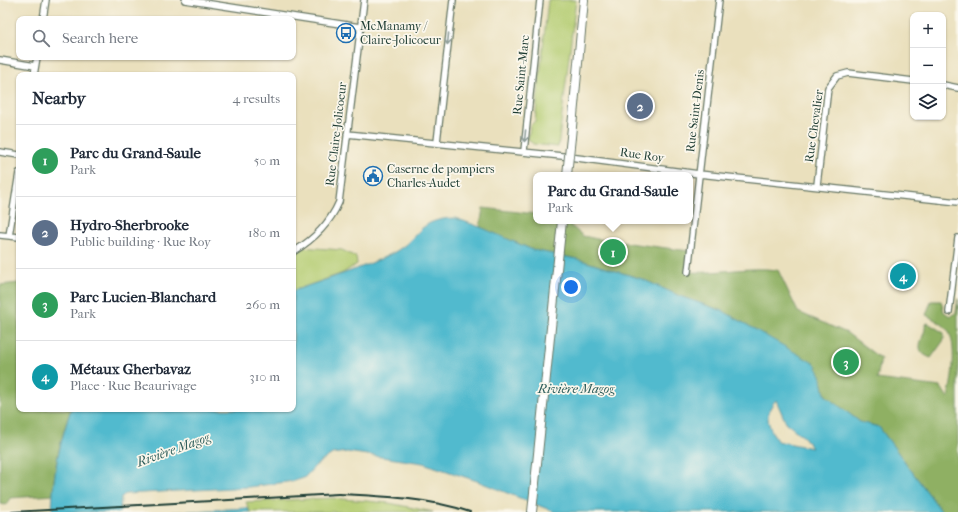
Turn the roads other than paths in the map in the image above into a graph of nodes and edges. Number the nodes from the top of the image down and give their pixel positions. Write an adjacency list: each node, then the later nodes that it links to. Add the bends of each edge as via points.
1 (46, 0): 8 (street)
2 (185, 0): 9 (street)
3 (364, 0): 11 (street, Rue Claire-Jolicoeur)
4 (453, 0): 20 (street, one-way to 20)
5 (540, 0): 21 (street, Rue Saint-Marc, one-way to 21)
6 (584, 0): 24 (main road, bridge)
7 (719, 0): 27 (street, Rue Saint-Denis)
8 (43, 16)
9 (285, 16)
10 (296, 18): 11 (street)
11 (360, 28): 19 (street, Rue Claire-Jolicoeur)
12 (0, 60): 14 (street)
13 (37, 60): 14 (street)
14 (36, 66): 15 (street)
15 (35, 72)
16 (910, 81): 28 (street, Rue Chevalier, via 848,73 837,76 828,88)
17 (946, 85): 18 (street)
18 (958, 88)
19 (347, 134): 20 (street, Rue Roy); 36 (street, Rue Claire-Jolicoeur, via 339,202 334,214 321,230)
20 (436, 142): 21 (street, Rue Roy)
21 (524, 151): 25 (street, Rue Roy)
22 (0, 152): 23 (street)
23 (16, 155)
24 (567, 172)
25 (684, 172)
26 (693, 173): 27 (street, Rue Roy)
27 (699, 174): 28 (street, Rue Roy); 37 (street, Rue Saint-Denis)
28 (817, 185): 30 (street, Rue Roy)
29 (16, 191): 33 (street)
30 (958, 202)
31 (562, 224): 39 (main road)
32 (0, 235): 33 (street)
33 (9, 236): 34 (street)
34 (16, 237)
35 (958, 238): 38 (street)
36 (296, 250)
37 (688, 272)
38 (949, 312)
39 (532, 512)

